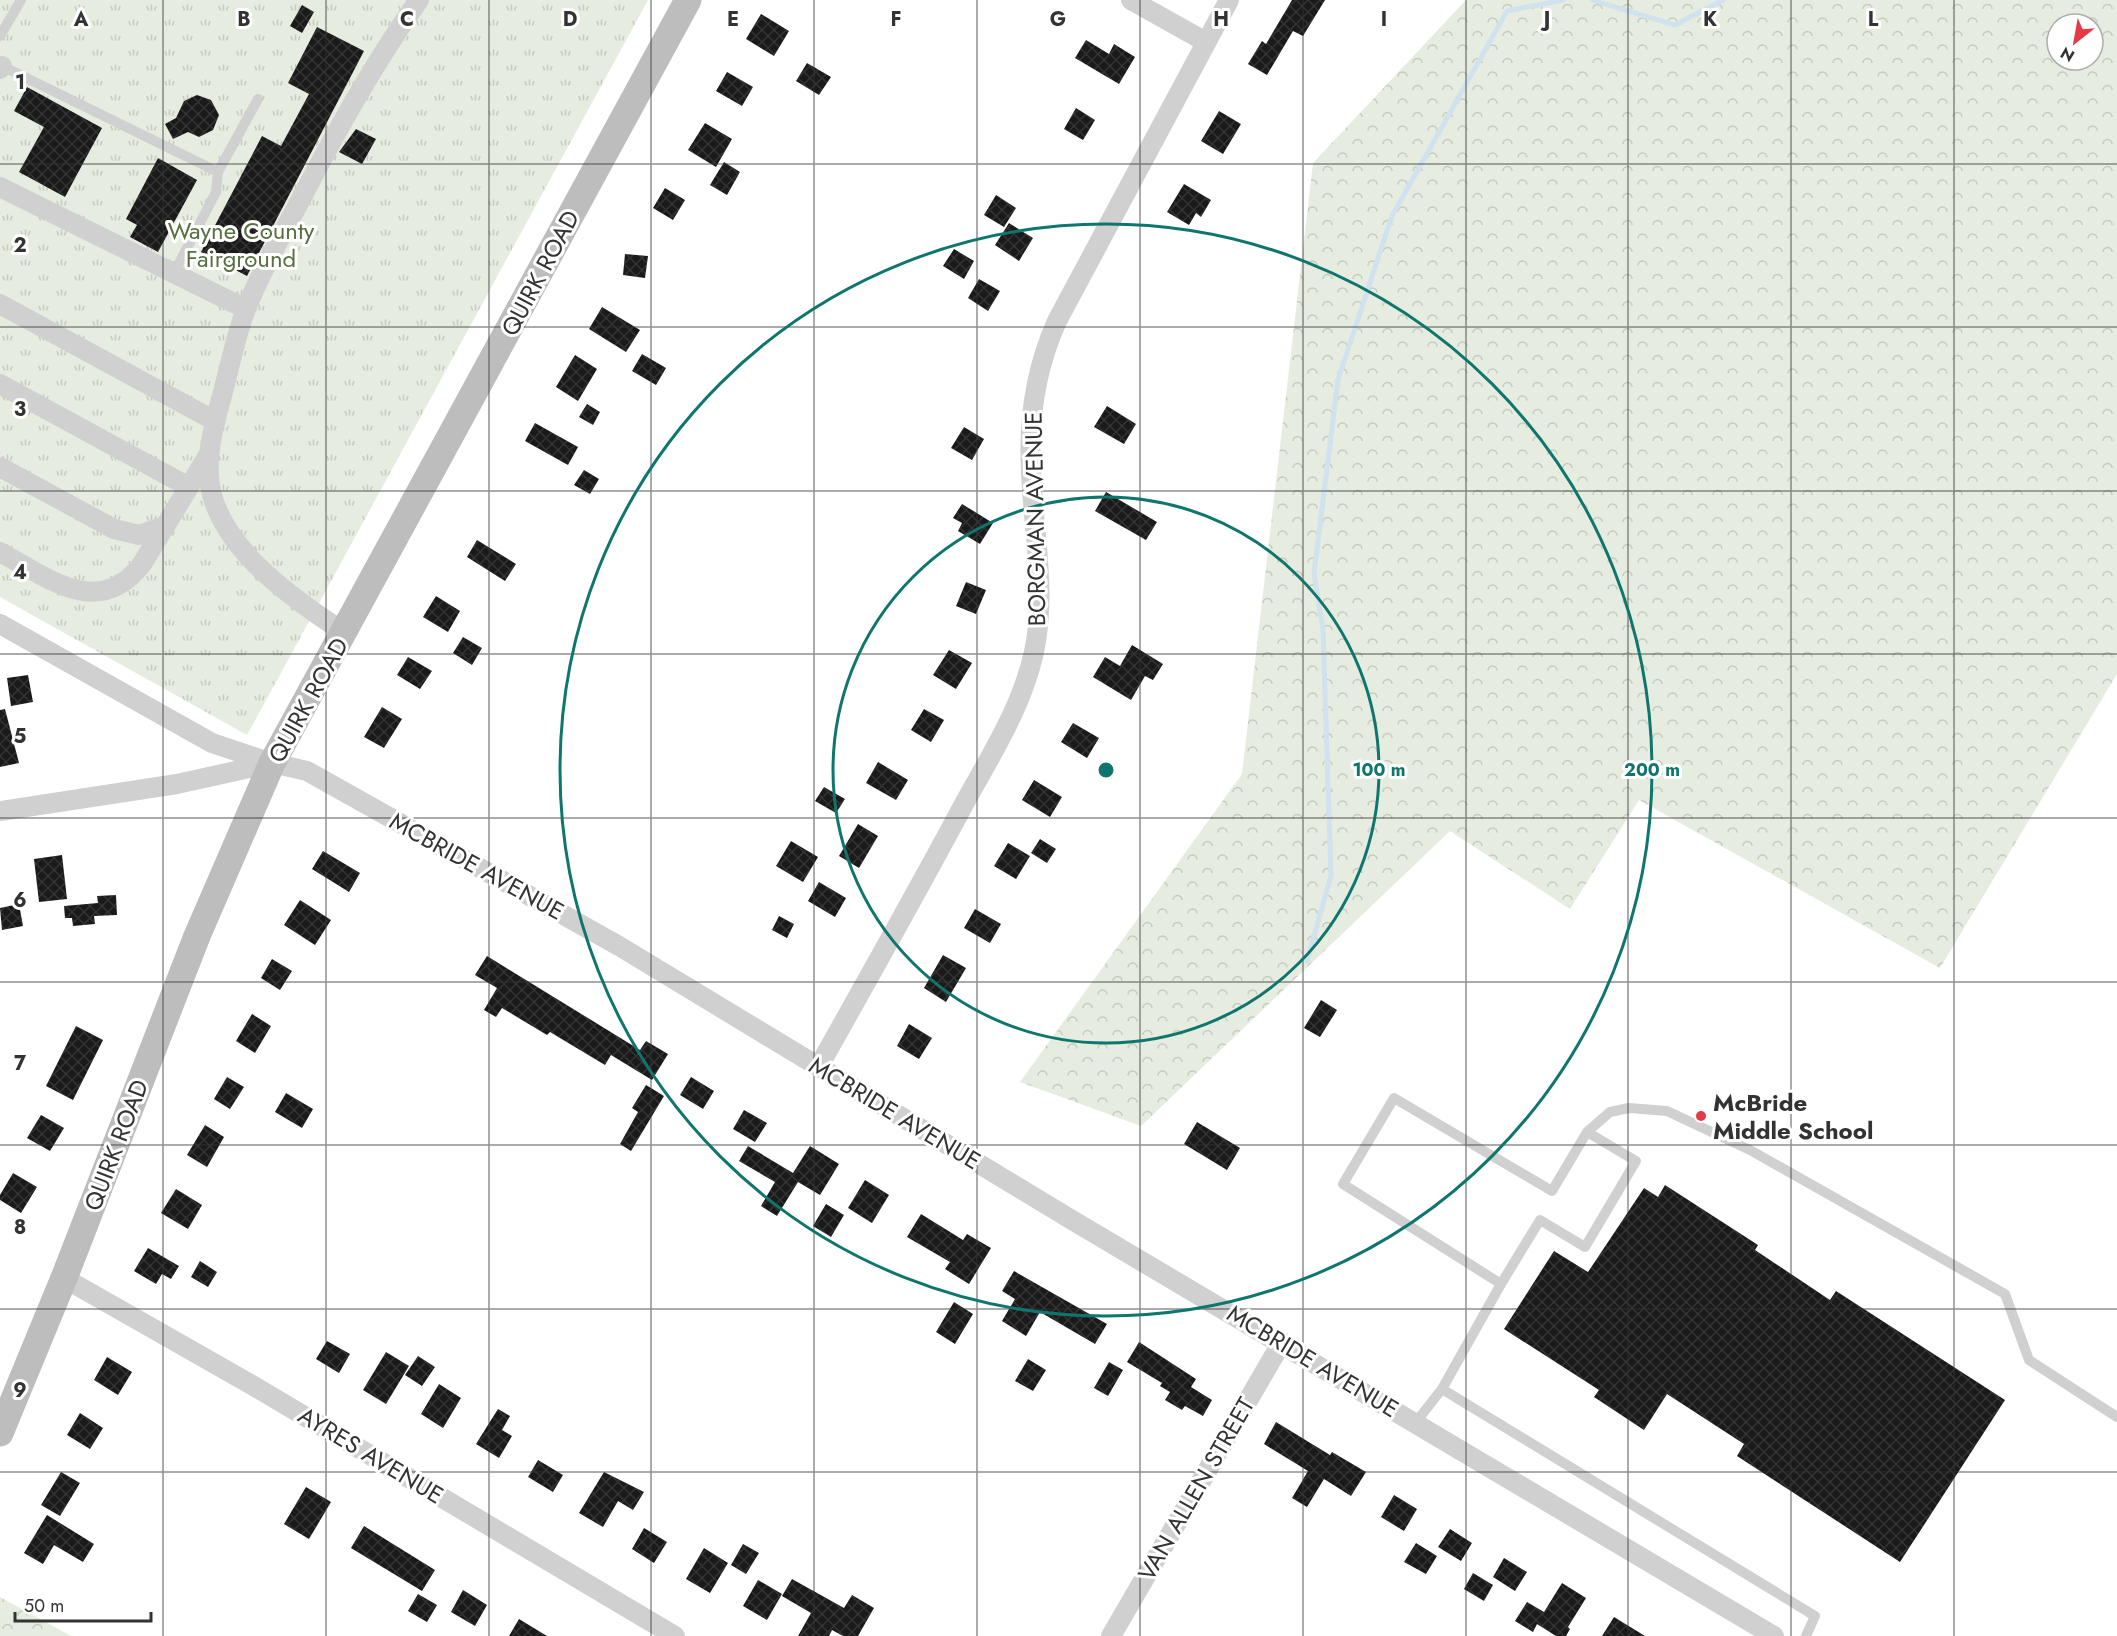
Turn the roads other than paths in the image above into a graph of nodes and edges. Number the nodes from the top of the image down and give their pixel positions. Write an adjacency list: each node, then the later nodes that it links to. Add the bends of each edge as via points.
1 (21, 0): 6 (lane)
2 (419, 0): 14 (street, via 380,54 345,115)
3 (688, 0): 23 (street, QUIRK ROAD)
4 (1131, 0): 7 (street)
5 (1229, 0): 7 (street, BORGMAN AVENUE)
6 (0, 36)
7 (1206, 42): 26 (street, BORGMAN AVENUE, via 1058,321 1042,360 1030,446 1040,607 1034,653 1023,690 930,869)
8 (1, 67): 10 (lane)
9 (258, 99): 10 (lane)
10 (218, 172): 12 (lane, via 216,192)
11 (0, 187): 12 (street)
12 (173, 274): 14 (street)
13 (0, 304): 16 (street)
14 (246, 309): 16 (street)
15 (0, 384): 19 (street)
16 (215, 421): 17 (street)
17 (209, 454): 19 (street); 23 (street, via 216,508 239,546 315,614)
18 (0, 467): 20 (street, via 114,530 139,535)
19 (189, 487): 20 (street)
20 (165, 526): 21 (street, via 131,579 115,589 93,593 74,590)
21 (0, 552)
22 (0, 624): 24 (street, MCBRIDE AVENUE, via 212,743)
23 (345, 633): 24 (street, QUIRK ROAD)
24 (272, 763): 25 (street, via 177,784); 26 (street, MCBRIDE AVENUE, via 308,771 619,946); 28 (street, QUIRK ROAD, via 197,936)
25 (0, 811)
26 (819, 1066): 30 (street, MCBRIDE AVENUE)
27 (1587, 1132): 29 (lane, via 1636,1161 1584,1247 1540,1220); 29 (lane, via 1552,1191 1394,1098 1343,1184); 32 (lane, via 1610,1112 1629,1107 1667,1111 1750,1150 2005,1294 2029,1360)
28 (64, 1278): 34 (street, QUIRK ROAD); 35 (street, AYRES AVENUE)
29 (1501, 1284): 31 (lane)
30 (1282, 1342): 33 (street, MCBRIDE AVENUE); 36 (street, VAN ALLEN STREET)
31 (1442, 1389): 33 (lane); 38 (lane, via 1815,1616)
32 (2117, 1417)
33 (1416, 1422): 37 (street, MCBRIDE AVENUE)
34 (0, 1433)
35 (675, 1636)
36 (1111, 1636)
37 (1774, 1636)
38 (1806, 1636)

